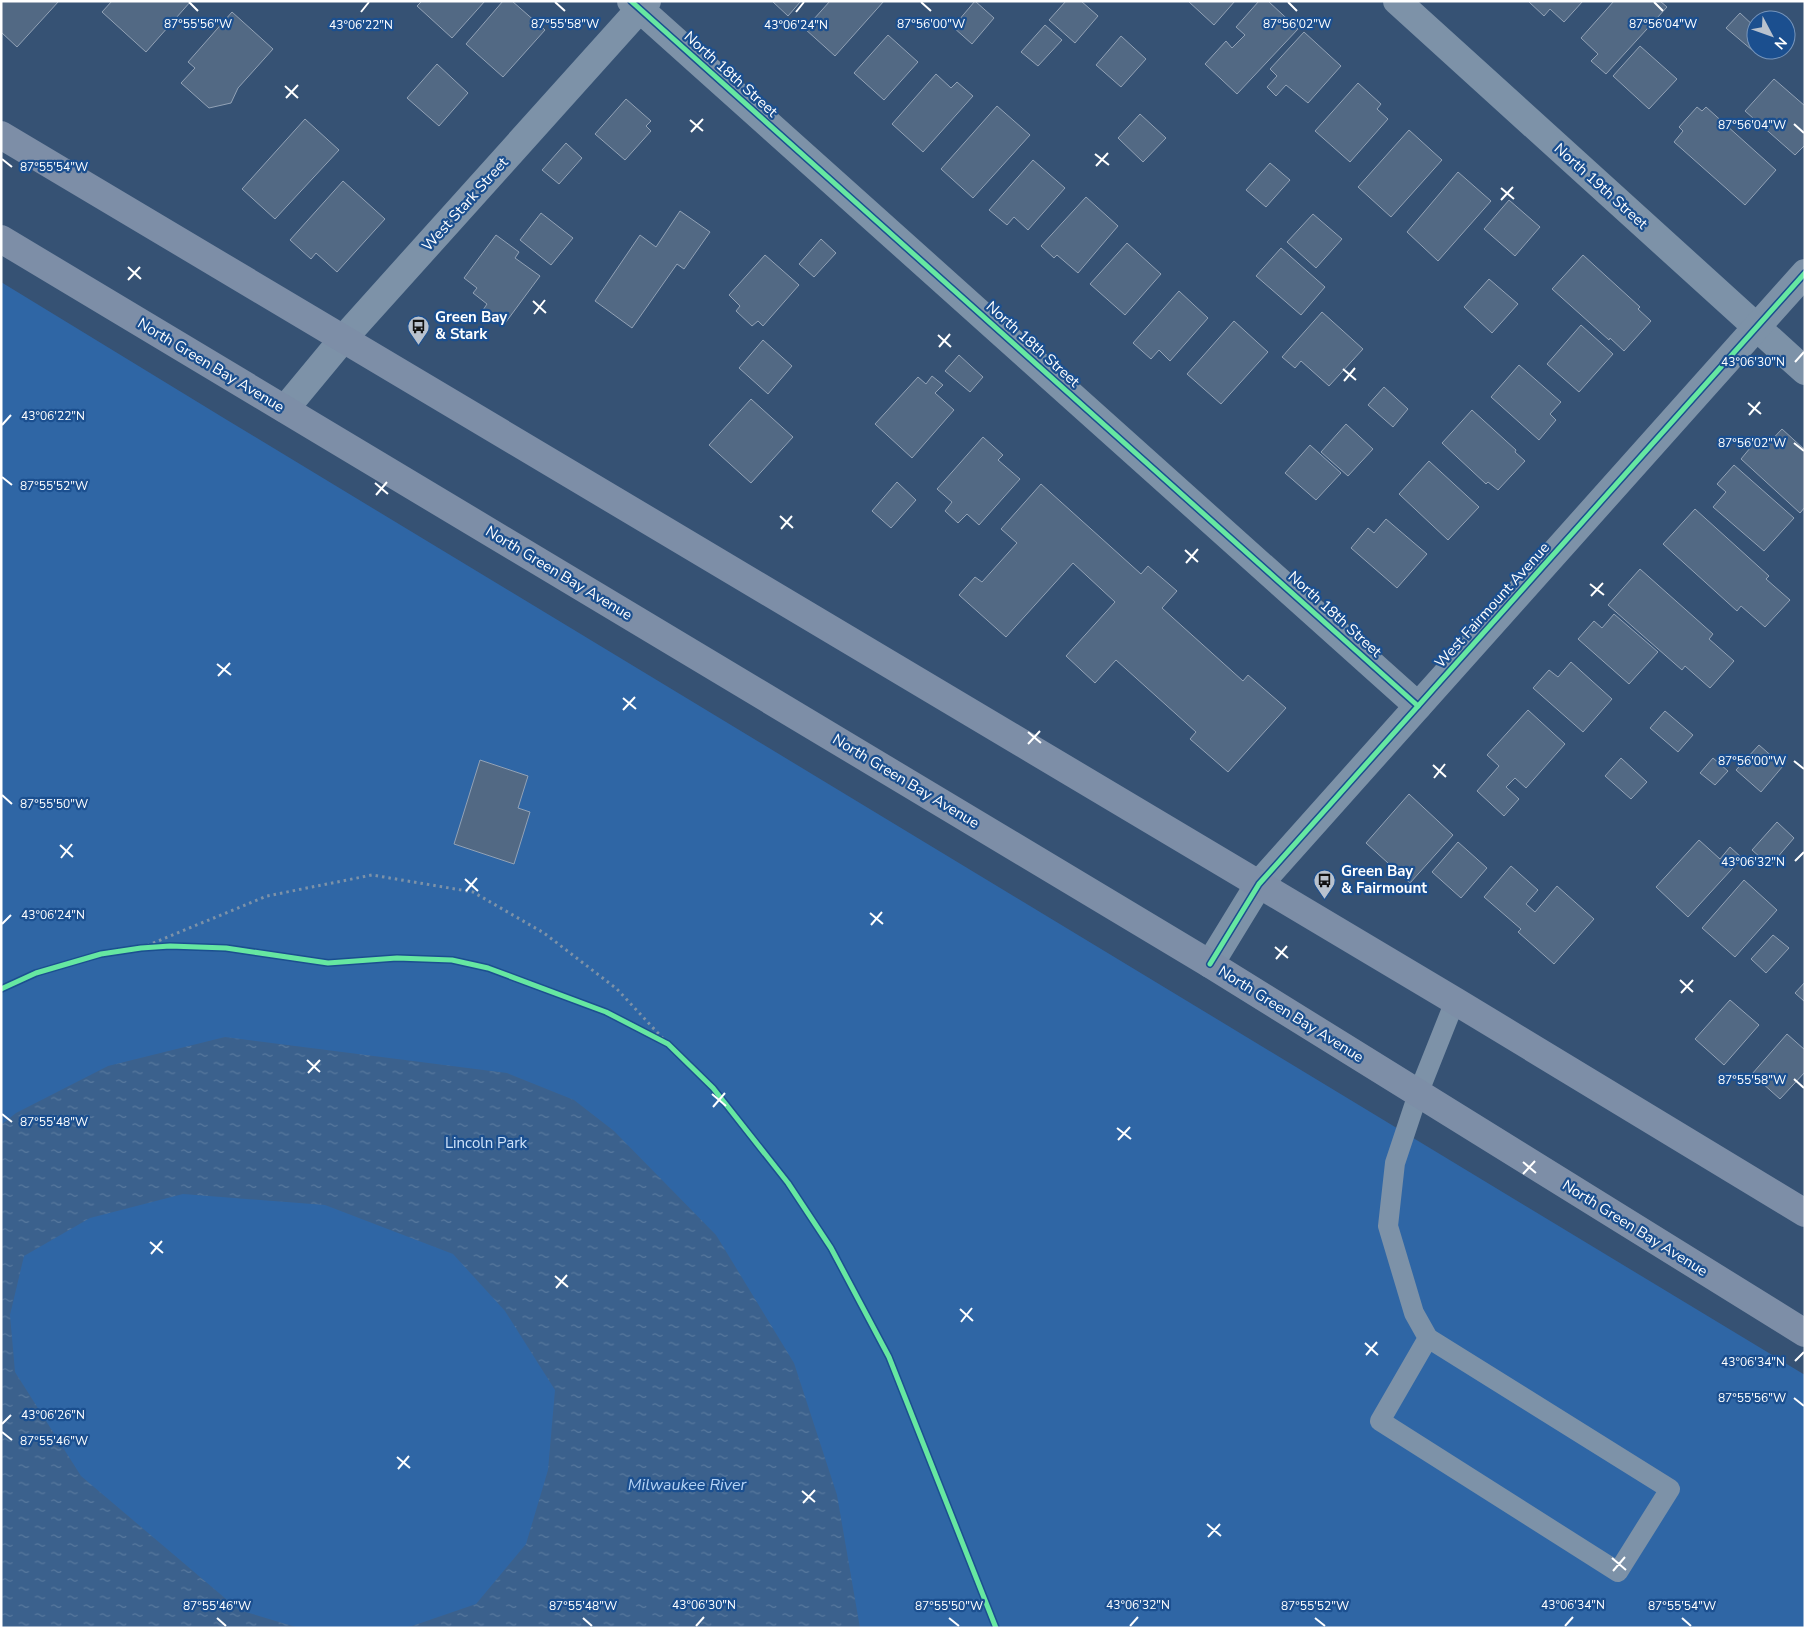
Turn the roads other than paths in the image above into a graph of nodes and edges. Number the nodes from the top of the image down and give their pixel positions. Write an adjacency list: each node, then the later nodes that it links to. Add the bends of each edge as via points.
1 (1397, 1): 6 (street, North 19th Street)
2 (639, 4): 7 (street, West Stark Street); 10 (street, North 18th Street)
3 (1, 135): 7 (main road)
4 (1, 239): 9 (main road, North Green Bay Avenue)
5 (1805, 273): 6 (street, West Fairmount Avenue)
6 (1756, 327): 8 (street, North 19th Street); 10 (street, West Fairmount Avenue)
7 (343, 339): 9 (street, West Stark Street); 11 (main road)
8 (1805, 371)
9 (285, 409): 12 (main road, North Green Bay Avenue)
10 (1418, 706): 11 (street, West Fairmount Avenue)
11 (1259, 884): 12 (street, West Fairmount Avenue); 13 (main road)
12 (1210, 964): 14 (main road, North Green Bay Avenue)
13 (1454, 1001): 14 (lane); 15 (main road)
14 (1418, 1094): 16 (main road, North Green Bay Avenue); 17 (lane, via 1395,1164 1388,1226 1414,1313)
15 (1805, 1214)
16 (1805, 1333)
17 (1428, 1338): 17 (lane, via 1670,1489 1618,1572 1380,1420)

